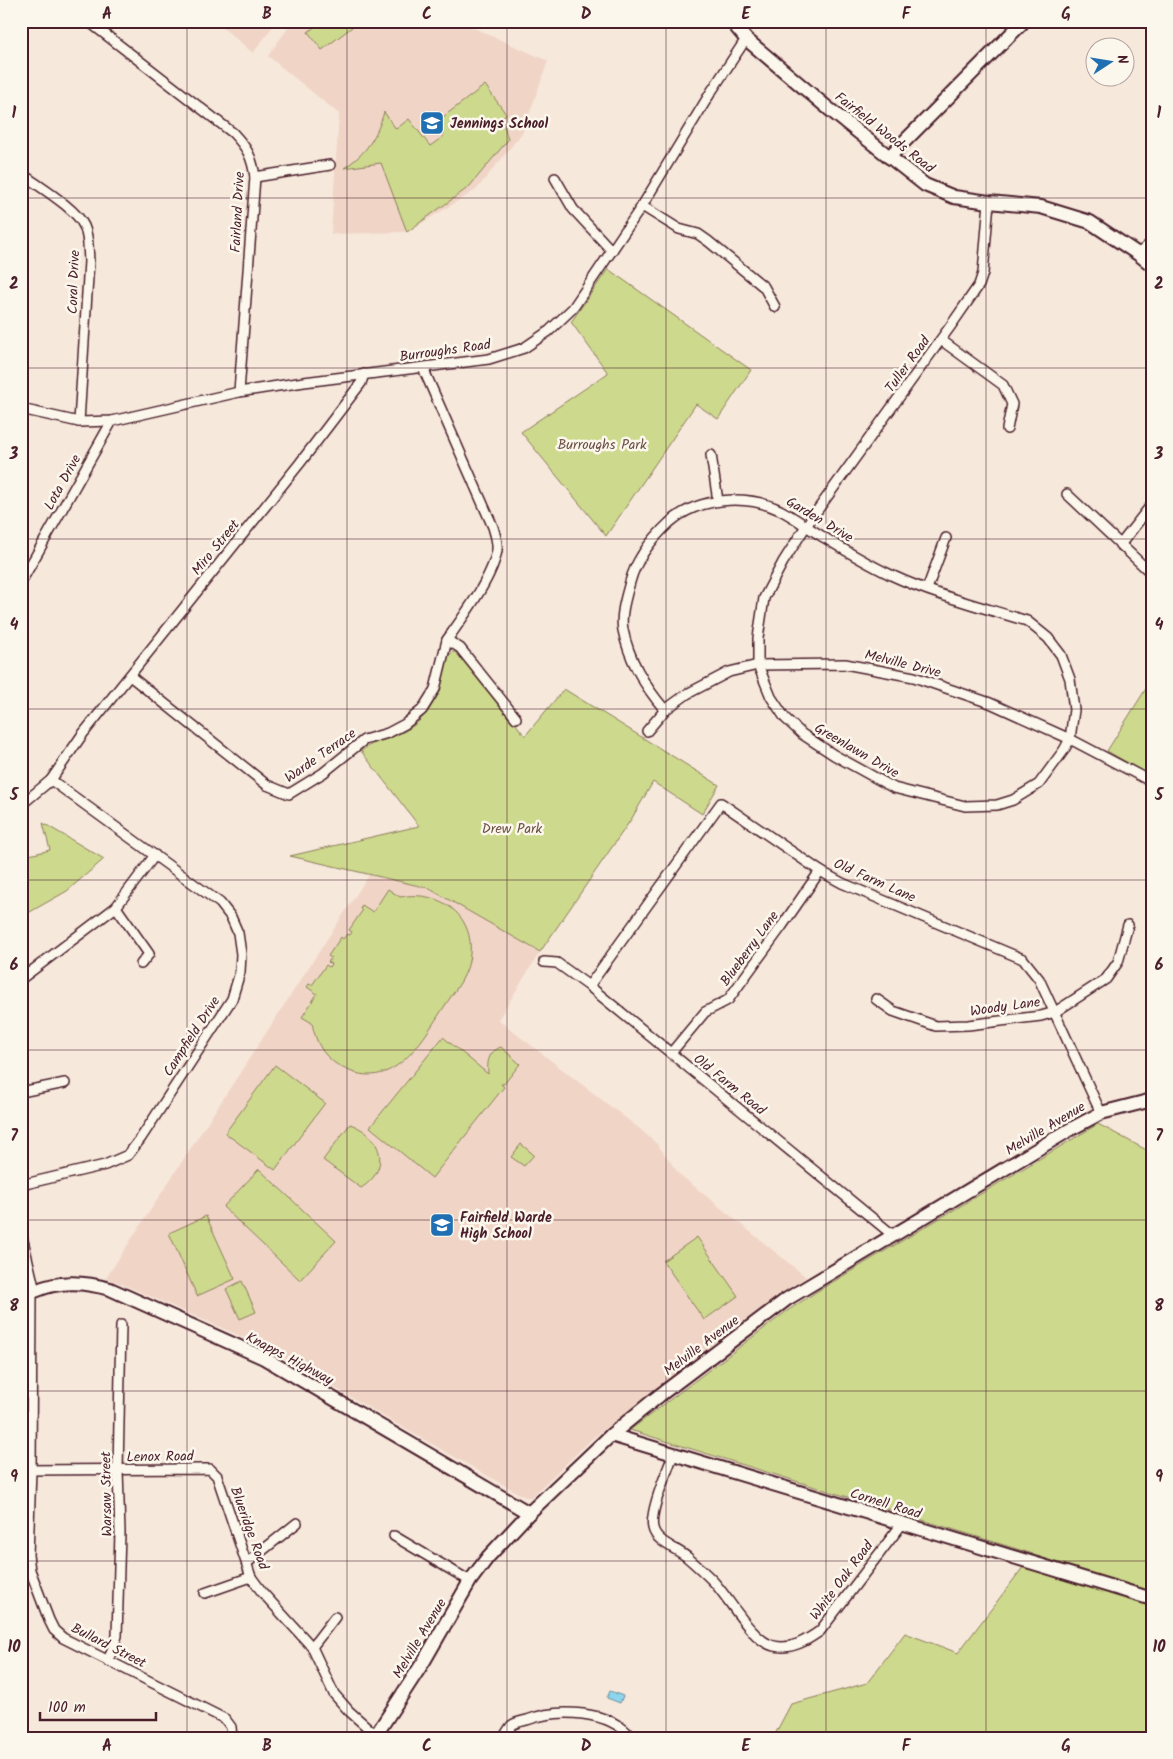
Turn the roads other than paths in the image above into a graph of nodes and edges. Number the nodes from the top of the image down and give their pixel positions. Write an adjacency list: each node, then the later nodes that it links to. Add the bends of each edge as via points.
1 (88, 21): 8 (street, Fairland Drive, via 232,133 247,148)
2 (731, 21): 4 (street, Fairfield Woods Road)
3 (1024, 21): 5 (street)
4 (746, 39): 5 (street, Fairfield Woods Road); 11 (street, Burroughs Road)
5 (889, 156): 10 (street, Fairfield Woods Road, via 926,184 954,197)
6 (330, 165): 8 (street)
7 (21, 173): 23 (street, Coral Drive, via 71,210 84,225 88,240)
8 (255, 177): 20 (street, Fairland Drive)
9 (555, 178): 13 (street, via 573,209)
10 (989, 202): 14 (street, Fairfield Woods Road, via 1041,207 1090,222); 17 (street, Tuller Road, via 983,273 979,285)
11 (642, 206): 13 (street, Burroughs Road); 16 (street, via 679,229 708,240 764,287)
12 (1152, 242): 14 (street)
13 (612, 251): 18 (street, Burroughs Road, via 573,308 549,331 524,348 489,359)
14 (1138, 254): 15 (street, Fairfield Woods Road)
15 (1152, 265)
16 (775, 307)
17 (941, 340): 24 (street, via 1003,385 1012,404); 29 (street, Tuller Road)
18 (423, 368): 19 (street, Burroughs Road); 35 (street, Warde Terrace, via 493,527 497,549 492,567)
19 (364, 374): 20 (street, Burroughs Road); 37 (street, Miro Street, via 361,383 306,455)
20 (239, 392): 22 (street, Burroughs Road)
21 (21, 409): 23 (street, Burroughs Road)
22 (112, 421): 23 (street, Burroughs Road); 33 (street, Lota Drive)
23 (79, 422)
24 (1007, 429)
25 (710, 455): 27 (street)
26 (1067, 494): 31 (street)
27 (718, 501): 29 (street, Garden Drive, via 752,501 778,509); 38 (street, Garden Drive, via 676,518 655,536 641,556 624,603 623,629 635,666)
28 (1152, 504): 31 (street)
29 (806, 526): 34 (street, Garden Drive, via 868,563); 36 (street, Greenlawn Drive, via 764,598)
30 (946, 538): 34 (street)
31 (1120, 545): 32 (street)
32 (1152, 574)
33 (21, 582)
34 (927, 589): 41 (street, Garden Drive, via 1027,622 1048,638 1060,654 1070,679 1074,710)
35 (447, 640): 37 (street, Warde Terrace, via 435,688 422,710 388,733 364,740 323,774 289,794 267,785); 39 (street, via 460,648)
36 (758, 665): 38 (street, Melville Drive, via 729,672 708,682); 41 (street, Melville Drive, via 845,664 914,677 990,703); 41 (street, Greenlawn Drive, via 771,697 785,718 802,734 894,788 930,798 982,807 1013,800 1038,784)
37 (130, 676): 42 (street, Miro Street, via 82,734)
38 (665, 710): 40 (street, Melville Drive)
39 (516, 718)
40 (648, 731)
41 (1070, 739): 43 (street, Melville Drive)
42 (51, 780): 44 (street, Miro Street); 45 (street, Campfield Drive)
43 (1152, 782)
44 (21, 805)
45 (155, 855): 47 (street); 60 (street, Campfield Drive, via 220,903 231,917 238,933 241,954 240,972 232,999 128,1155 105,1165)
46 (820, 871): 52 (street, Old Farm Lane, via 721,802); 54 (street, Old Farm Lane, via 1023,958 1039,979); 55 (street, Blueberry Lane, via 728,1000 705,1012)
47 (116, 907): 50 (street, via 149,954); 51 (street)
48 (1128, 925): 54 (street, Woody Lane, via 1118,962 1106,979)
49 (544, 962): 52 (street, Old Farm Road, via 557,963)
50 (141, 964)
51 (21, 979)
52 (589, 986): 55 (street, Old Farm Road)
53 (876, 999): 54 (street, Woody Lane, via 893,1011 936,1026 977,1024)
54 (1055, 1012): 59 (street, Old Farm Lane)
55 (671, 1053): 62 (street, Old Farm Road)
56 (66, 1083): 57 (street)
57 (21, 1092)
58 (1152, 1100): 59 (street, Melville Avenue)
59 (1101, 1113): 62 (street, Melville Avenue)
60 (21, 1185)
61 (21, 1232): 63 (street, Bullard Street)
62 (894, 1236): 65 (street, Melville Avenue, via 787,1299)
63 (29, 1294): 68 (street, Bullard Street); 70 (street, Knapps Highway, via 55,1285 74,1283 110,1289 261,1356)
64 (121, 1325): 69 (street, Warsaw Street)
65 (611, 1435): 66 (street, Cornell Road); 70 (street, Melville Avenue)
66 (673, 1455): 72 (street, Cornell Road); 72 (street, White Oak Road, via 652,1518 653,1530 662,1541 686,1556 714,1582 754,1634 773,1646 790,1646 806,1641 820,1631)
67 (210, 1469): 69 (street, Lenox Road); 74 (street, Blueridge Road, via 216,1476)
68 (26, 1470): 69 (street, Lenox Road); 81 (street, Bullard Street, via 30,1570 49,1620 63,1638)
69 (118, 1470): 81 (street, Warsaw Street, via 117,1636)
70 (530, 1513): 76 (street, Melville Avenue)
71 (297, 1523): 74 (street)
72 (902, 1524): 78 (street, Cornell Road)
73 (394, 1536): 76 (street)
74 (248, 1562): 75 (street, Blueridge Road)
75 (251, 1577): 77 (street); 80 (street, Blueridge Road)
76 (470, 1581): 82 (street, Melville Avenue, via 424,1661)
77 (205, 1594)
78 (1152, 1599)
79 (335, 1617): 80 (street)
80 (312, 1647): 82 (street, Blueridge Road, via 334,1694)
81 (108, 1661): 83 (street, Bullard Street, via 225,1719 231,1727)
82 (375, 1736)
83 (232, 1738)
84 (503, 1738): 85 (street, via 512,1725 533,1717 580,1713 607,1719)
85 (632, 1738)

